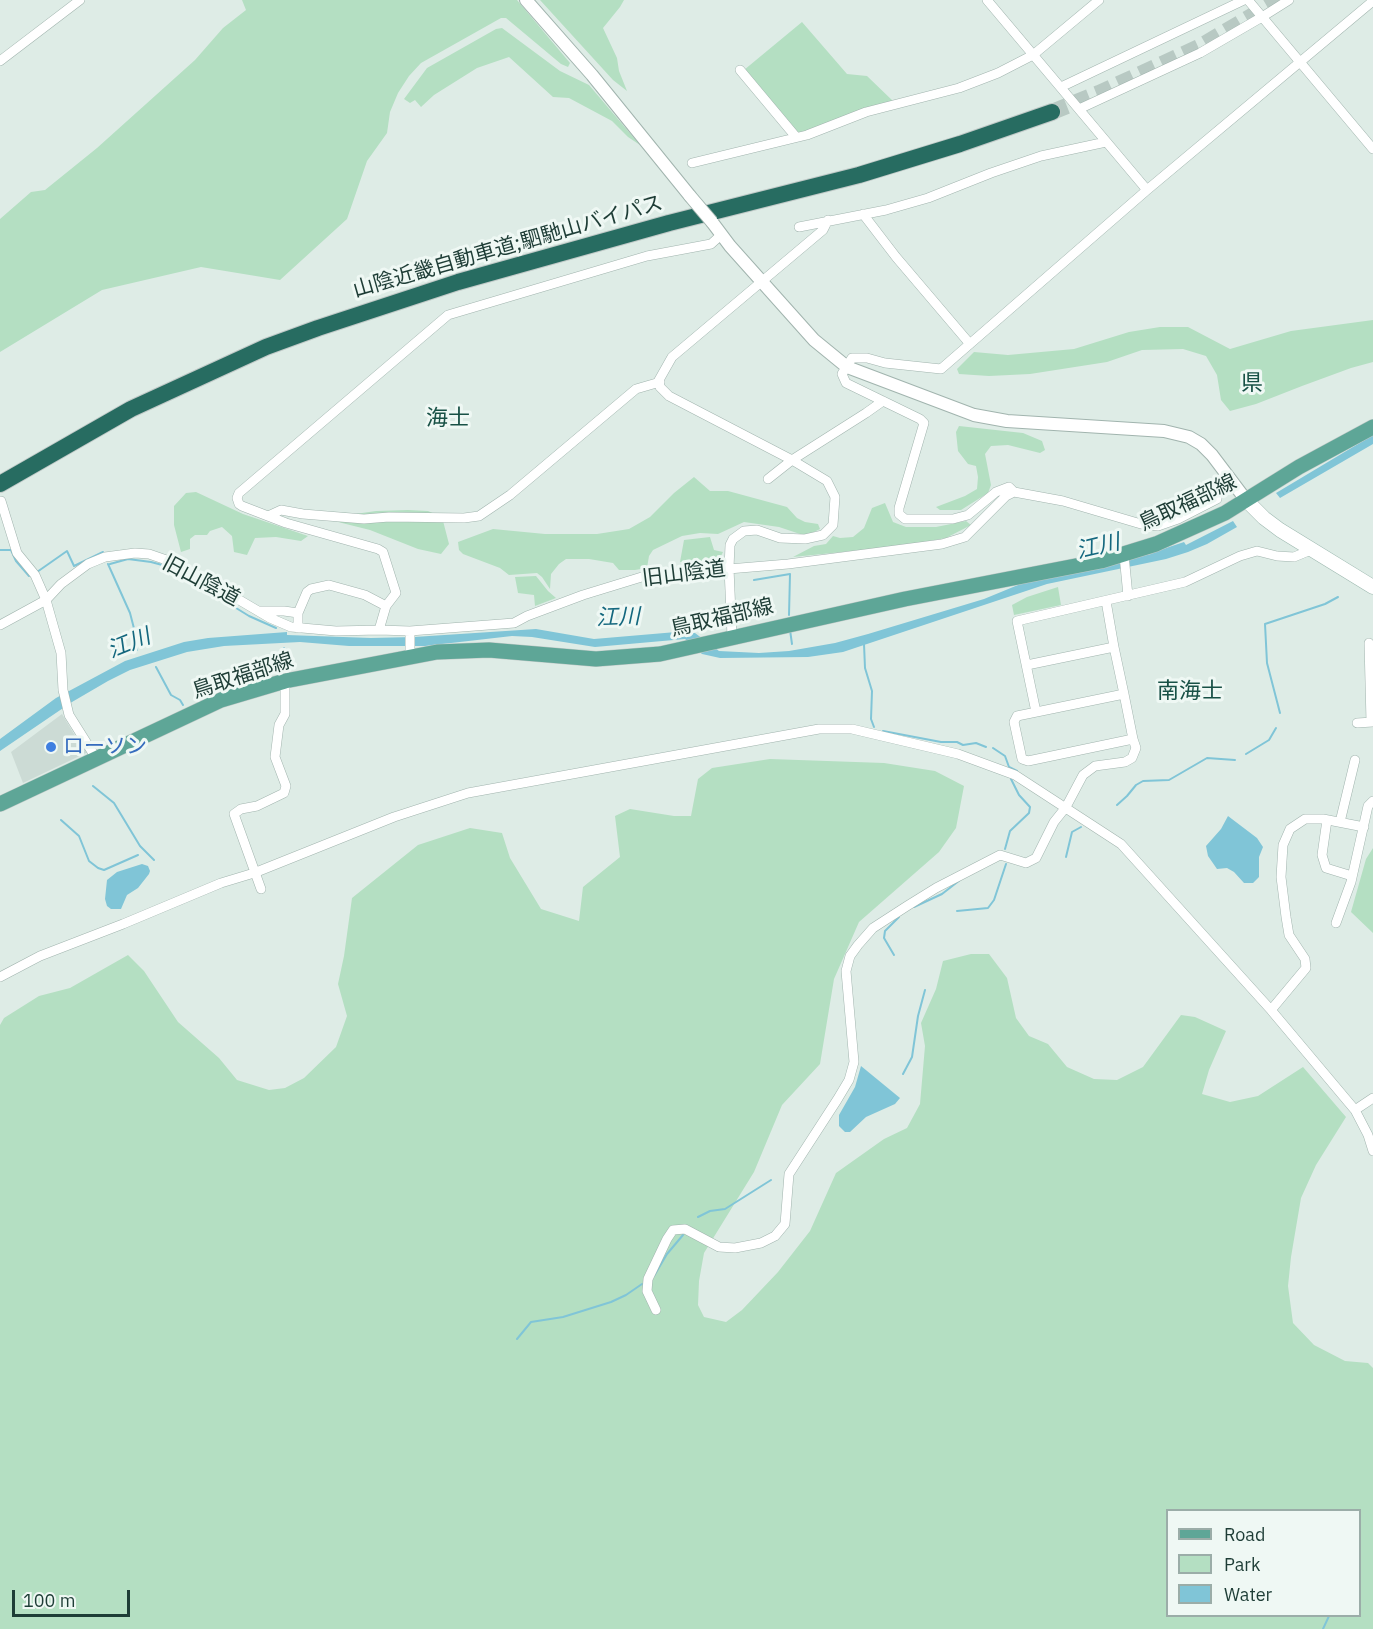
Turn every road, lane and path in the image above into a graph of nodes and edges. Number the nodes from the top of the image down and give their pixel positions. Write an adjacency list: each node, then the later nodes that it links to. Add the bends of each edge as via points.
1 (80, 0): 10 (street)
2 (526, 0): 23 (street, bridge)
3 (987, 0): 9 (street)
4 (1099, 0): 9 (street)
5 (1246, 0): 8 (street); 13 (street)
6 (1289, 0): 8 (street)
7 (1373, 1): 11 (street)
8 (1262, 17): 11 (street); 14 (street, via 1200,52)
9 (1033, 55): 13 (street); 15 (street, via 958,88 866,112)
10 (0, 61)
11 (1300, 62): 17 (street); 19 (street)
12 (740, 70): 15 (street)
13 (1061, 87): 14 (street)
14 (1079, 110): 16 (street)
15 (796, 137): 18 (street)
16 (1106, 141): 19 (street); 20 (street, via 1041,156 928,198)
17 (1373, 149)
18 (692, 163)
19 (1148, 190): 25 (street)
20 (863, 214): 21 (street); 25 (street)
21 (828, 220): 22 (street); 24 (street, via 823,230)
22 (799, 227)
23 (722, 235): 24 (street); 38 (street, via 711,244 647,256 448,315 239,493 239,504)
24 (762, 282): 26 (street, via 814,340); 27 (street, via 672,357)
25 (970, 344): 26 (street, via 941,369 867,358 852,358)
26 (847, 367): 28 (street, via 842,374 846,383); 31 (street, via 974,415 1008,421 1164,431 1189,438 1200,444)
27 (660, 382): 30 (street, via 669,396); 38 (street, via 636,389 510,495 479,516 364,519 281,510)
28 (883, 400): 30 (street); 35 (street, via 924,423 899,508 905,519 953,519 968,515 996,492 1009,487)
29 (1373, 427): 36 (main road, 鳥取福部線)
30 (792, 460): 33 (street); 41 (street, via 827,481 835,497 832,525 823,535 805,539 744,531 730,545)
31 (1227, 474): 35 (street, via 1219,480 1217,499 1158,526); 36 (street)
32 (0, 478): 34 (highway, 山陰近畿自動車道;駟馳山バイパス, via 172,383 337,314 456,275 856,168 1051,110 960,144 858,175 550,256 350,316 266,347 131,410)
33 (768, 479)
34 (0, 484)
35 (1014, 492): 41 (street, 旧山陰道, via 965,537 942,544)
36 (1246, 500): 39 (main road, via 1264,518); 40 (main road, 鳥取福部線, via 1190,530)
37 (1, 501): 44 (street, via 17,553 35,575)
38 (268, 516): 46 (street, via 381,550 396,594)
39 (1311, 550): 42 (main road); 43 (street, via 1294,556 1257,551 1185,582)
40 (1124, 555): 43 (street); 53 (main road, 鳥取福部線)
41 (729, 568): 52 (street, 旧山陰道, via 645,576 513,623); 53 (street)
42 (1372, 585)
43 (1128, 596): 45 (street)
44 (46, 600): 47 (street, 旧山陰道, via 88,564 135,553 178,564); 49 (street, 旧山陰道); 66 (street, via 61,653 69,715)
45 (1106, 601): 55 (street); 58 (street, via 1017,621)
46 (386, 606): 48 (street, via 329,585 307,592); 51 (street)
47 (258, 612): 48 (street); 50 (street, 旧山陰道)
48 (298, 613): 50 (street)
49 (0, 626)
50 (298, 628): 51 (street, 旧山陰道)
51 (379, 630): 52 (street, 旧山陰道)
52 (410, 633): 56 (street)
53 (732, 637): 56 (main road, 鳥取福部線, via 660,654 596,659 489,650)
54 (1369, 643): 57 (street)
55 (1113, 647): 58 (street); 61 (street)
56 (410, 652): 59 (main road, 鳥取福部線)
57 (1371, 659): 60 (street)
58 (1027, 665): 62 (street)
59 (285, 681): 66 (main road, 鳥取福部線, via 221,700); 74 (street, via 285,714 279,725 275,757 286,786 284,793 234,814)
60 (1372, 688): 63 (street)
61 (1124, 694): 62 (street); 65 (street)
62 (1036, 712): 65 (street, via 1017,716 1014,722 1022,759 1028,761)
63 (1372, 722): 64 (street)
64 (1357, 723)
65 (1134, 739): 70 (street, via 1132,758 1095,765 1083,775)
66 (96, 758): 69 (main road, 鳥取福部線)
67 (1355, 760): 72 (street)
68 (1373, 801): 73 (street, via 1368,806)
69 (0, 804)
70 (1066, 807): 74 (street, via 1015,775 958,754 852,729 819,729 477,790 394,817); 79 (street, via 1121,844); 83 (street, via 1036,858 1026,863 1000,855 906,906 873,928 858,945 846,970 854,1062 849,1080 789,1174 785,1224 775,1236 761,1243 735,1248 719,1247 685,1228 673,1230 648,1279 647,1291)
71 (1326, 820): 72 (street); 75 (street, via 1322,855 1326,868); 79 (street, via 1305,819 1290,829 1283,845 1281,877 1289,935 1306,968)
72 (1340, 822): 73 (street)
73 (1364, 827): 75 (street)
74 (254, 873): 76 (street); 78 (street, via 40,956)
75 (1352, 876): 77 (street)
76 (261, 889)
77 (1336, 923)
78 (0, 977)
79 (1271, 1010): 81 (street)
80 (1373, 1098): 81 (street)
81 (1355, 1110): 82 (street)
82 (1373, 1151)
83 (656, 1310)

